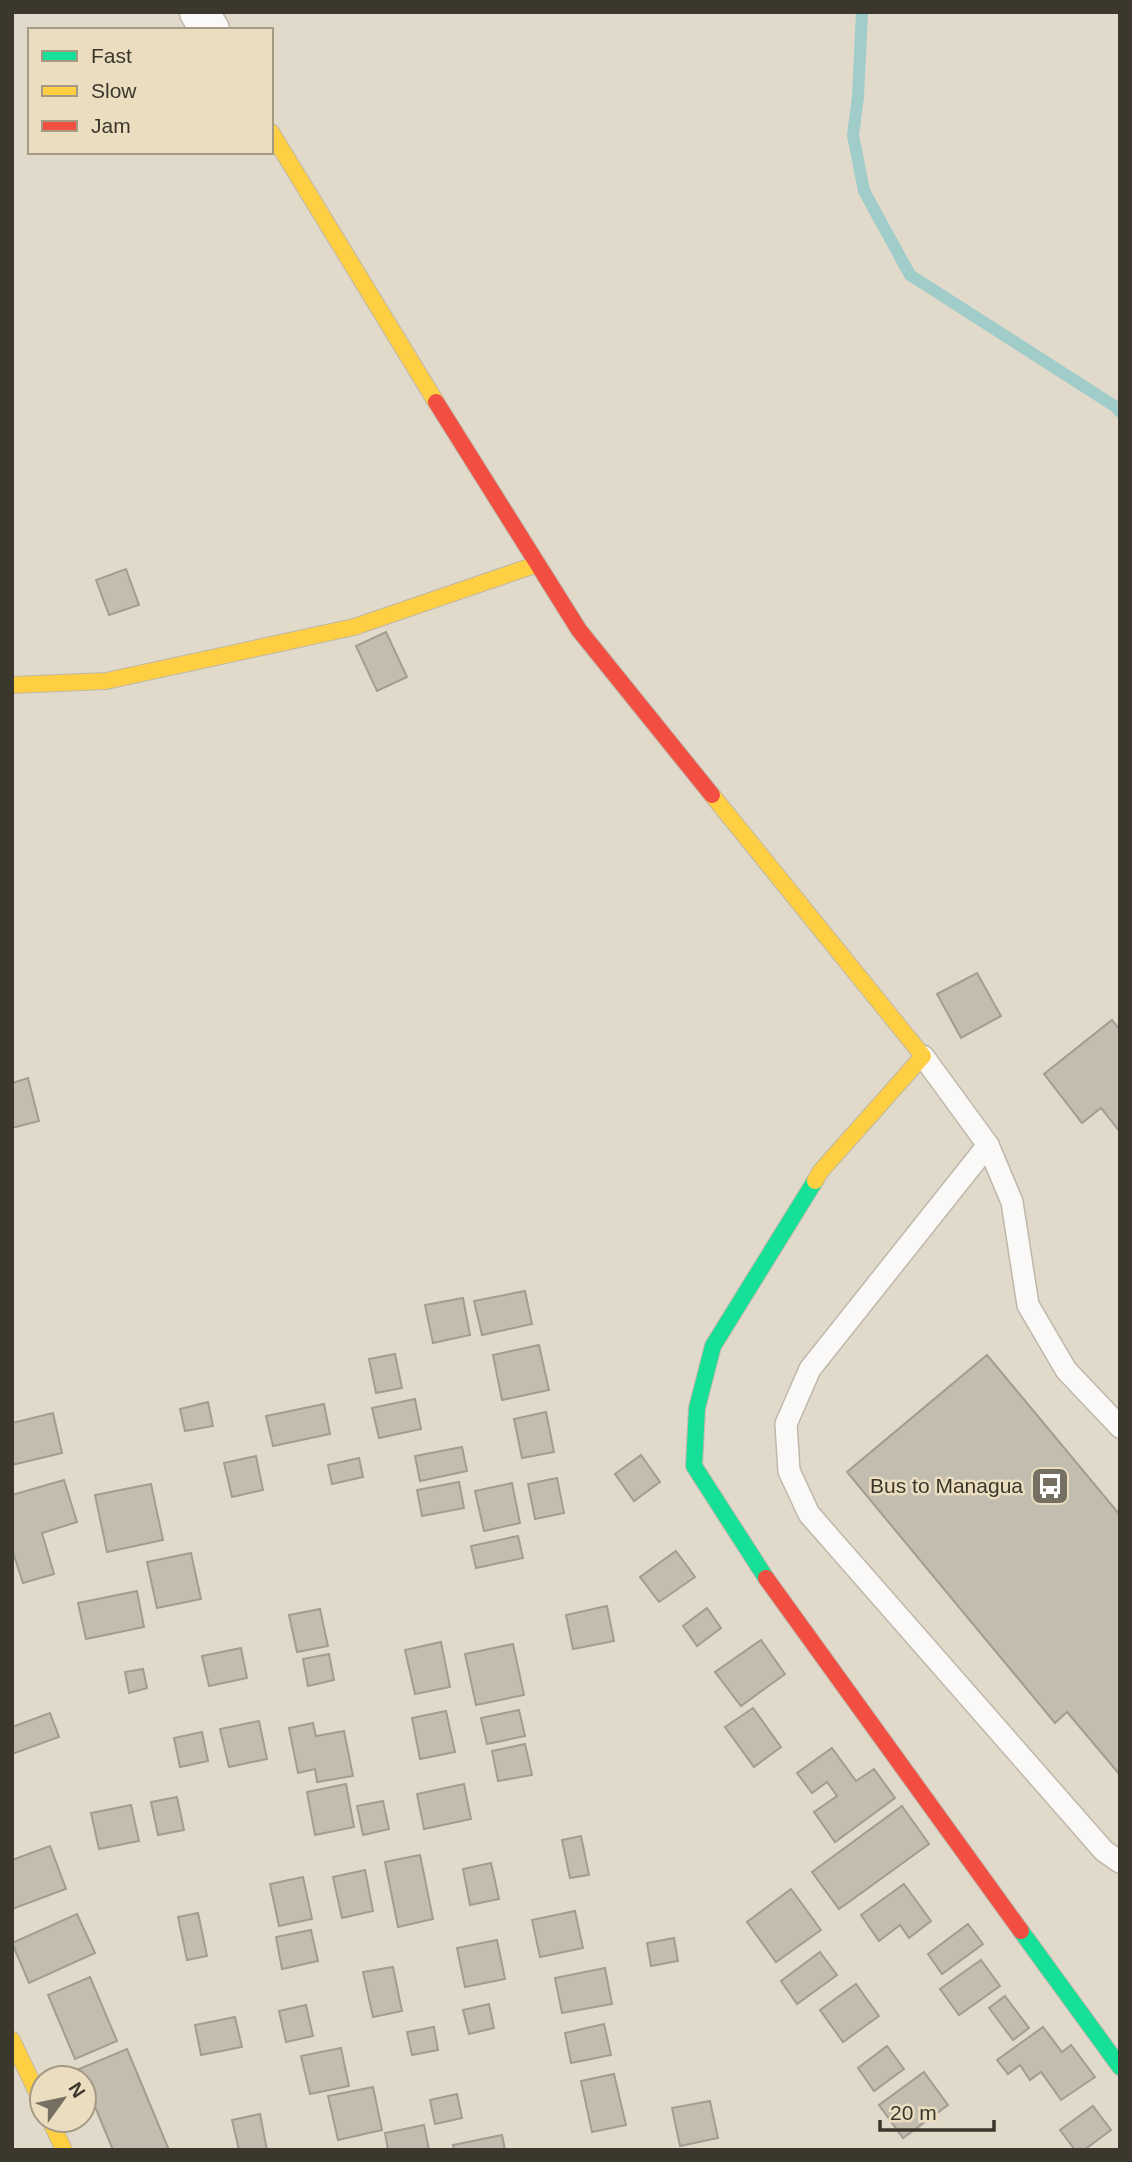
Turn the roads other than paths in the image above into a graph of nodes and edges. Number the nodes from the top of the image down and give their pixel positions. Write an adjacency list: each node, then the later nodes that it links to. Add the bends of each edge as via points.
1 (199, 12): 2 (street)
2 (209, 28)
3 (273, 135): 4 (main road)
4 (538, 564): 5 (main road, via 341,630 106,681); 6 (main road, via 579,630)
5 (12, 685)
6 (923, 1056): 7 (lane); 11 (main road, via 820,1172 713,1346 697,1408 694,1466 778,1597)
7 (988, 1145): 8 (lane, via 1012,1202 1028,1305 1066,1370); 9 (lane, via 810,1369 786,1424 789,1471 809,1514 1104,1851)
8 (1120, 1427)
9 (1120, 1862)
10 (12, 2040): 12 (main road)
11 (1120, 2067)
12 (28, 2074)
13 (57, 2134): 14 (main road)
14 (64, 2150)

